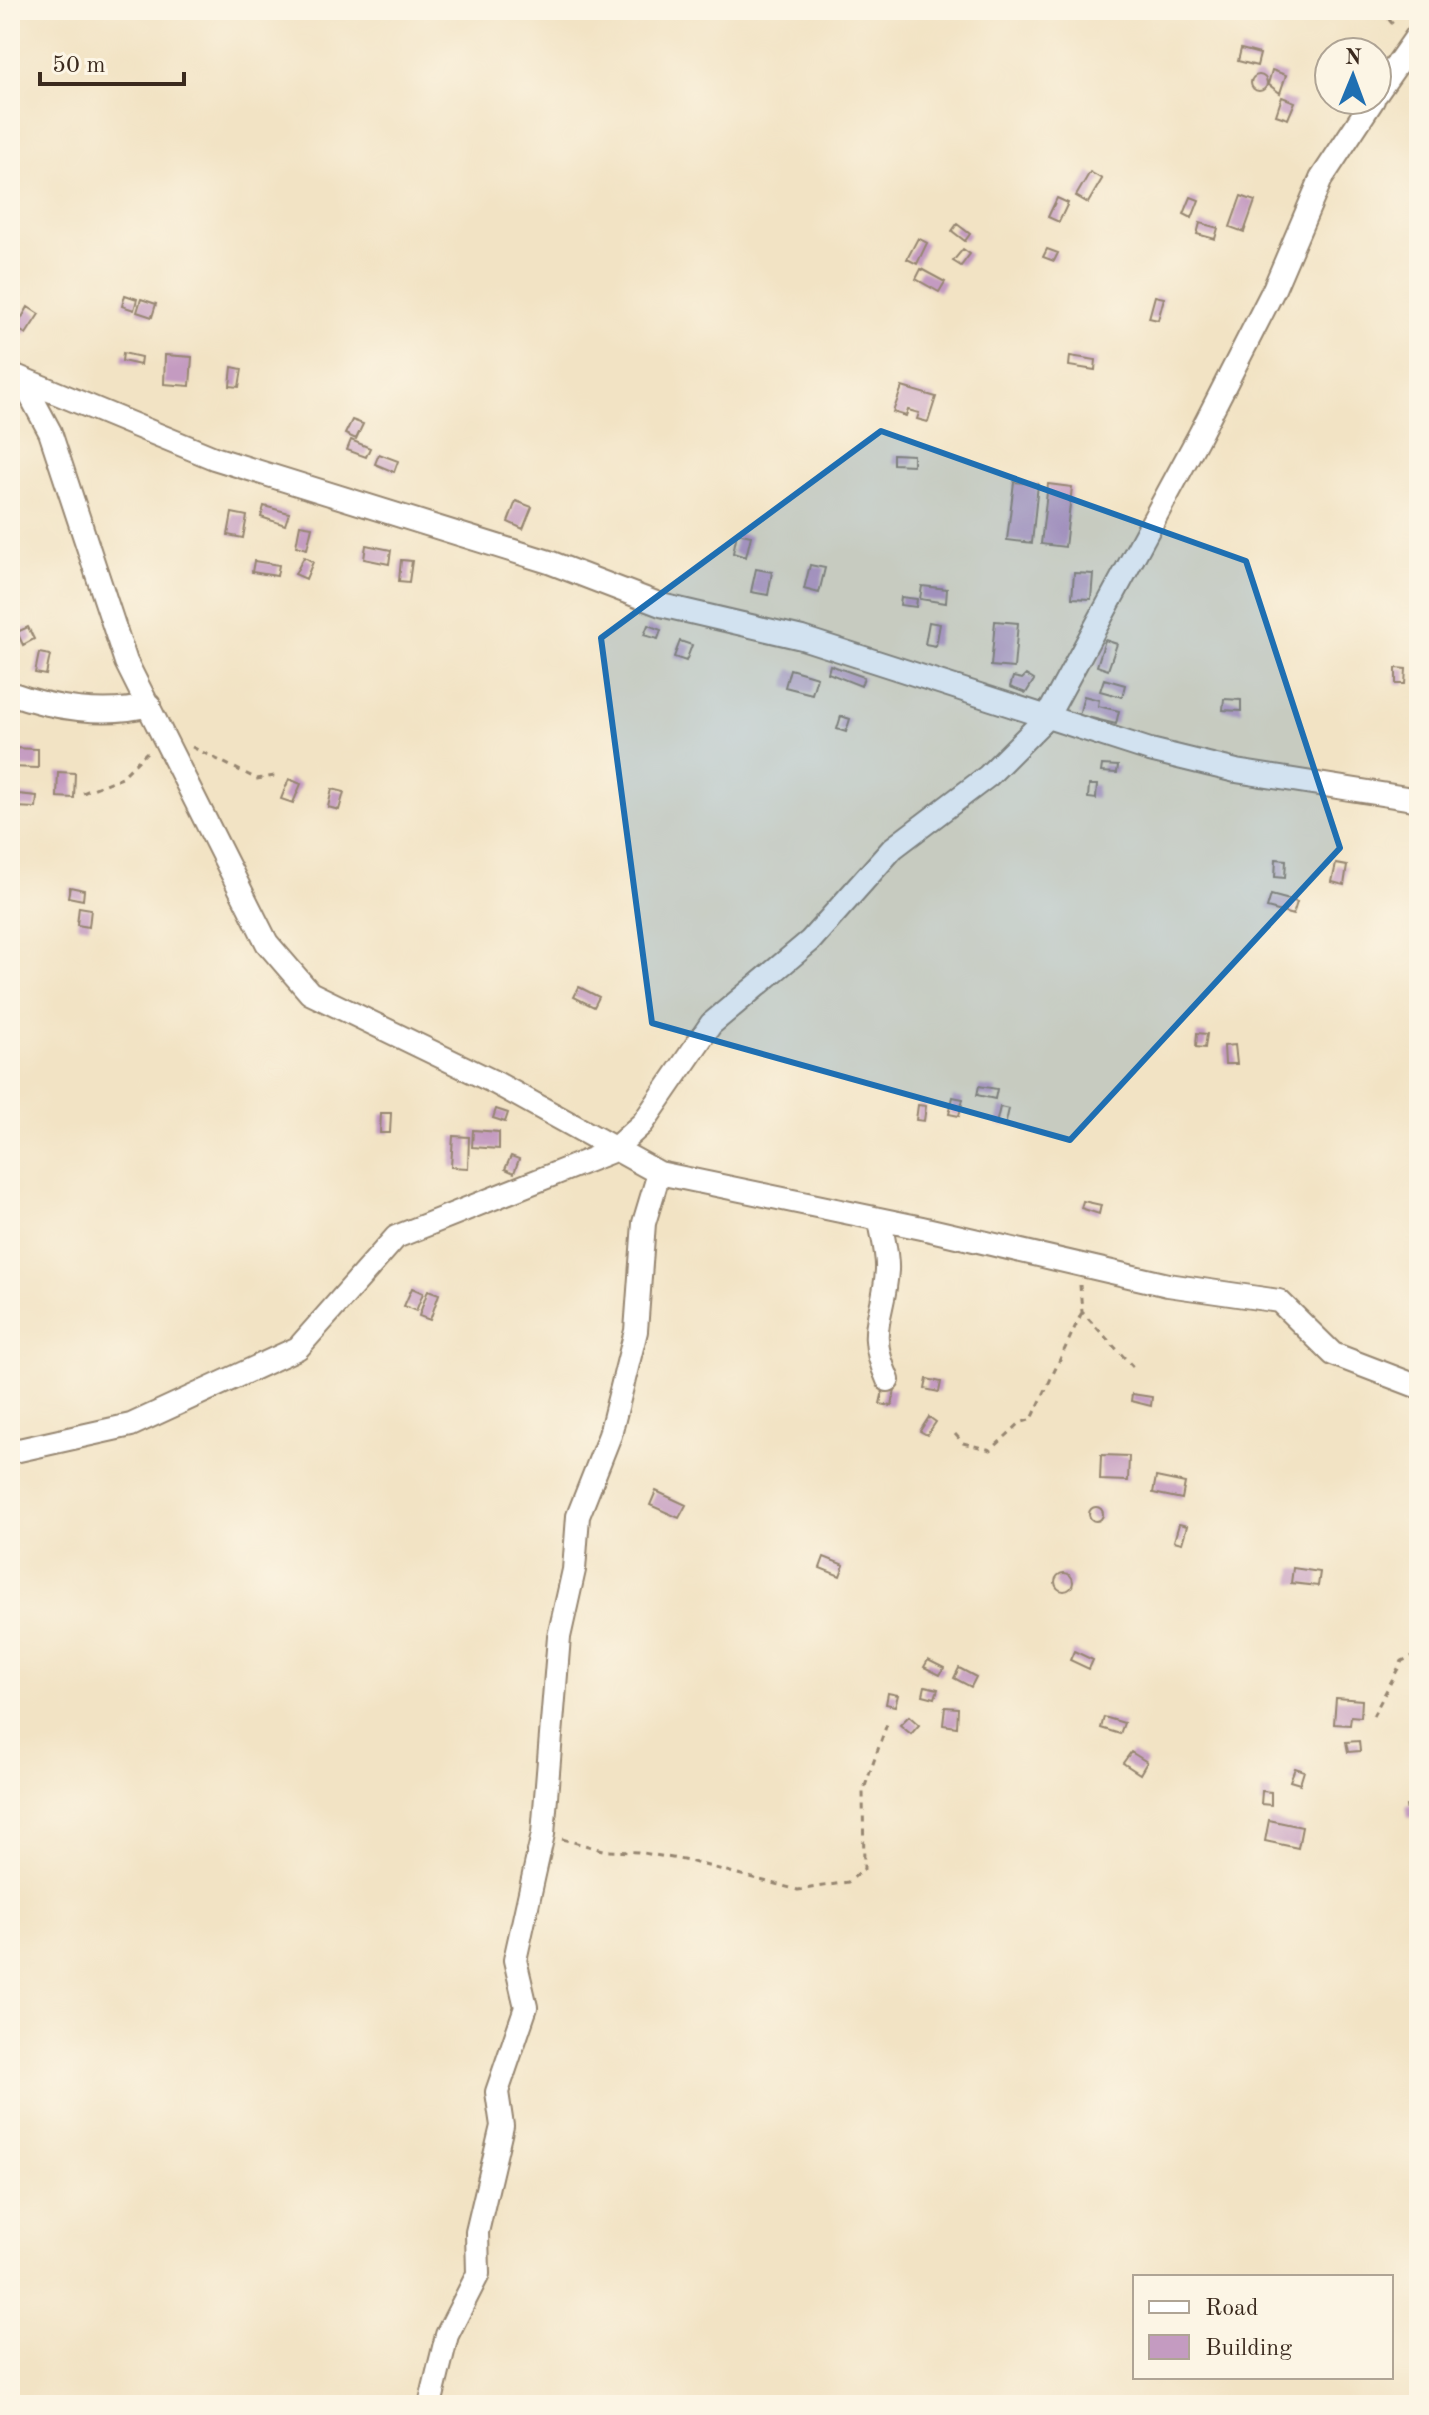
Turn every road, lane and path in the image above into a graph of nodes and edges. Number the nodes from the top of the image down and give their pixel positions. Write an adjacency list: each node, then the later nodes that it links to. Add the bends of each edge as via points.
1 (1381, 10): 2 (path)
2 (1415, 37): 3 (street)
3 (1393, 69)
4 (1362, 116): 8 (street, via 1321,179 1274,289 1207,421)
5 (10, 375): 7 (street, via 28,391 50,432 126,662); 8 (street, via 214,458 549,562 661,605 802,638)
6 (10, 693): 7 (street, via 52,706 113,711)
7 (149, 705): 9 (street)
8 (1047, 717): 12 (street, via 1236,771); 13 (street, via 988,776 893,848 810,941 711,1024 643,1123)
9 (169, 745): 10 (path, via 186,744 257,779); 11 (path, via 150,750 122,777); 13 (street, via 267,943 310,993 496,1083)
10 (280, 775)
11 (83, 793)
12 (1419, 800)
13 (612, 1151): 14 (street); 22 (street, via 396,1237 298,1348 131,1425)
14 (659, 1173): 15 (street); 26 (street, via 644,1223 636,1331 610,1435 578,1516 574,1570 559,1637)
15 (880, 1220): 16 (street); 19 (street, via 888,1268 876,1352)
16 (1085, 1266): 17 (path, via 1078,1291); 20 (street, via 1279,1301 1333,1354)
17 (1082, 1312): 18 (path); 21 (path, via 1032,1419 1020,1423 991,1450 963,1443)
18 (1135, 1369)
19 (888, 1380)
20 (1419, 1387)
21 (955, 1434)
22 (10, 1452)
23 (1419, 1653): 24 (path, via 1402,1661)
24 (1373, 1716)
25 (888, 1721): 26 (path, via 863,1792 864,1869 848,1882 798,1890 689,1861 606,1851)
26 (543, 1834): 27 (street, via 515,1960 526,2007 497,2092 502,2126 477,2232 478,2274 447,2335)
27 (430, 2405)

